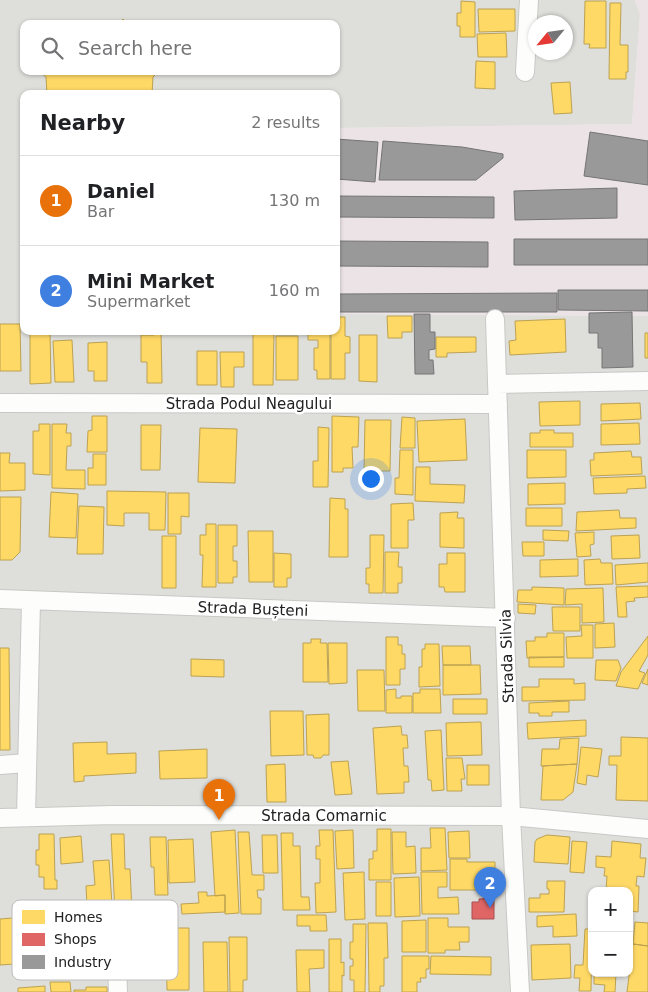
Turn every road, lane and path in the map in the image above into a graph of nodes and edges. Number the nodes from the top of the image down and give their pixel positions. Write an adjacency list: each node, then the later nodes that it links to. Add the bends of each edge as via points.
1 (529, 0): 2 (street)
2 (526, 72)
3 (495, 319): 5 (street, Strada Silvia)
4 (648, 381): 5 (street)
5 (497, 384): 7 (street, Strada Silvia)
6 (0, 403): 7 (street, Strada Podul Neagului)
7 (498, 404): 10 (street, Strada Silvia)
8 (0, 599): 9 (street, Strada Bușteni)
9 (31, 601): 10 (street, Strada Bușteni); 11 (street)
10 (506, 618): 13 (street, Strada Silvia)
11 (27, 764): 12 (street); 14 (street)
12 (0, 765)
13 (511, 816): 14 (street, Strada Comarnic); 16 (street, Strada Comarnic); 17 (street, Strada Silvia)
14 (26, 817): 15 (street, Strada Comarnic)
15 (0, 818)
16 (648, 829)
17 (520, 992)

